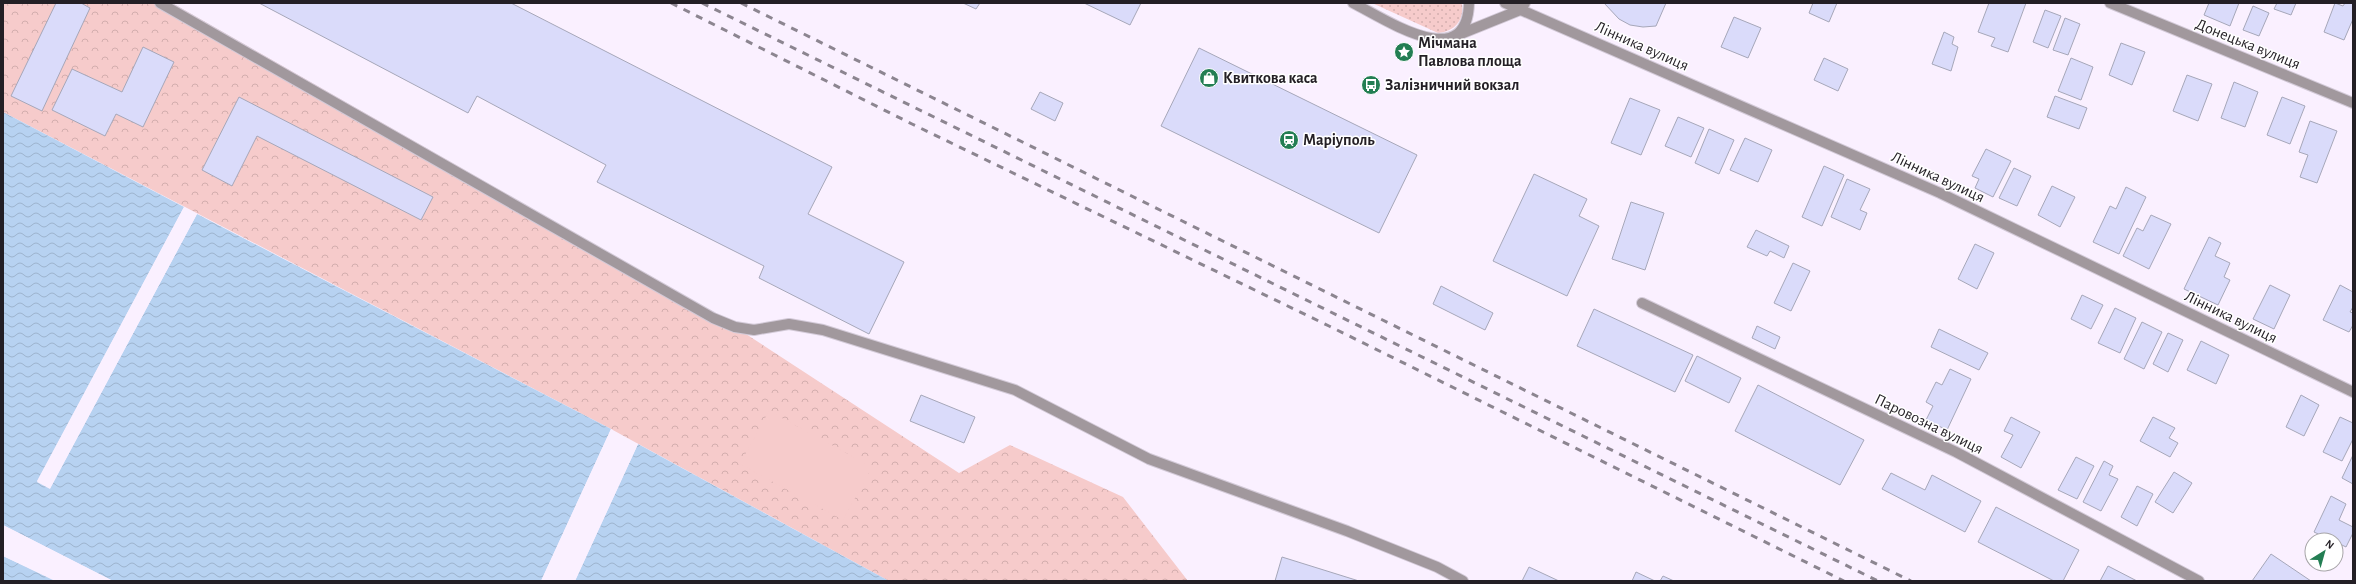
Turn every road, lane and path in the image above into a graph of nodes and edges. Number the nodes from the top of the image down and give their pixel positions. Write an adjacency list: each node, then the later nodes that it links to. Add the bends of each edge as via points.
1 (160, 3): 11 (street, via 713,318 735,327 754,330 788,324 823,330 1015,390 1149,460 1348,530 1437,567)
2 (1353, 3): 7 (street, via 1426,39 1439,41)
3 (1469, 3): 7 (street, via 1469,16 1462,28)
4 (1505, 3): 6 (street, Лінника вулиця)
5 (2110, 3): 8 (street, Донецька вулиця)
6 (1522, 6): 7 (street); 10 (street, Лінника вулиця, via 1940,193)
7 (1452, 37)
8 (2353, 103)
9 (1642, 303): 12 (street, Паровозна вулиця, via 1956,452)
10 (2353, 392)
11 (1463, 581)
12 (2199, 581)

